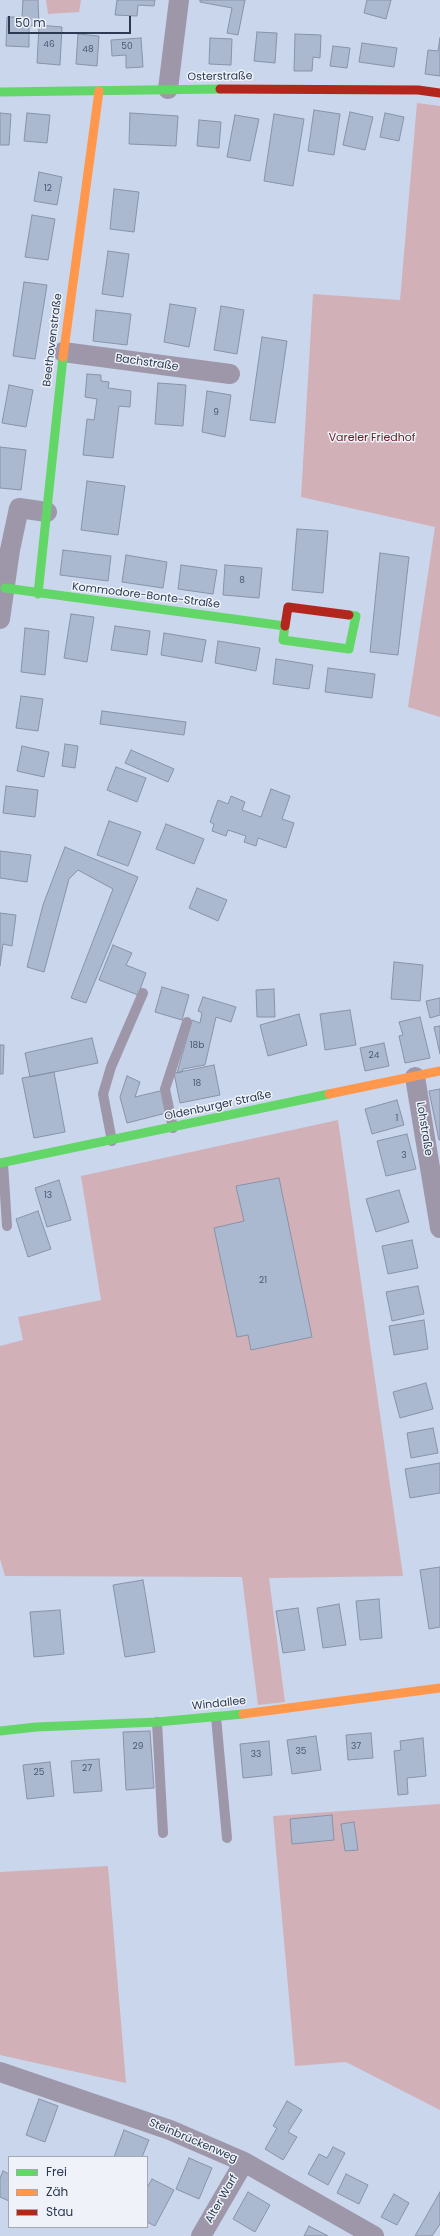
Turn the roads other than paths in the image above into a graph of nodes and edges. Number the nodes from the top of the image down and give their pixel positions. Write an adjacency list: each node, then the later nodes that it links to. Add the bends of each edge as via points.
1 (179, 0): 2 (street)
2 (168, 89): 3 (street, Osterstraße); 5 (street, Osterstraße, via 418,90)
3 (99, 90): 4 (street, Osterstraße); 6 (street, Beethovenstraße)
4 (0, 92)
5 (440, 93)
6 (63, 352): 7 (street, Bachstraße); 8 (street, Beethovenstraße)
7 (230, 374)
8 (47, 512): 9 (street, via 19,508); 11 (street, Beethovenstraße)
9 (5, 550): 10 (street)
10 (5, 588): 11 (street, Kommodore-Bonte-Straße); 12 (street)
11 (38, 594): 13 (street, Kommodore-Bonte-Straße)
12 (0, 619)
13 (285, 626): 13 (street, via 283,640 350,649 356,616 288,607)
14 (143, 993): 19 (lane, via 111,1068 103,1094)
15 (187, 1022): 18 (lane, via 165,1089)
16 (440, 1071): 17 (street, Oldenburger Straße)
17 (415, 1077): 18 (street, Oldenburger Straße); 22 (street, Lohstraße)
18 (174, 1128): 19 (street, Oldenburger Straße)
19 (112, 1141): 20 (street, Oldenburger Straße)
20 (1, 1163): 21 (lane)
21 (7, 1226)
22 (440, 1228)
23 (440, 1688): 24 (street, Windallee)
24 (216, 1716): 25 (street, Windallee); 28 (lane)
25 (157, 1722): 26 (street, Windallee); 27 (lane)
26 (0, 1731)
27 (163, 1833)
28 (227, 1838)
29 (0, 2072): 30 (street, Steinbrückenweg, via 170,2130)
30 (244, 2162): 31 (street, Alter Warf); 32 (street, Steinbrückenweg)
31 (201, 2236)
32 (374, 2236)

